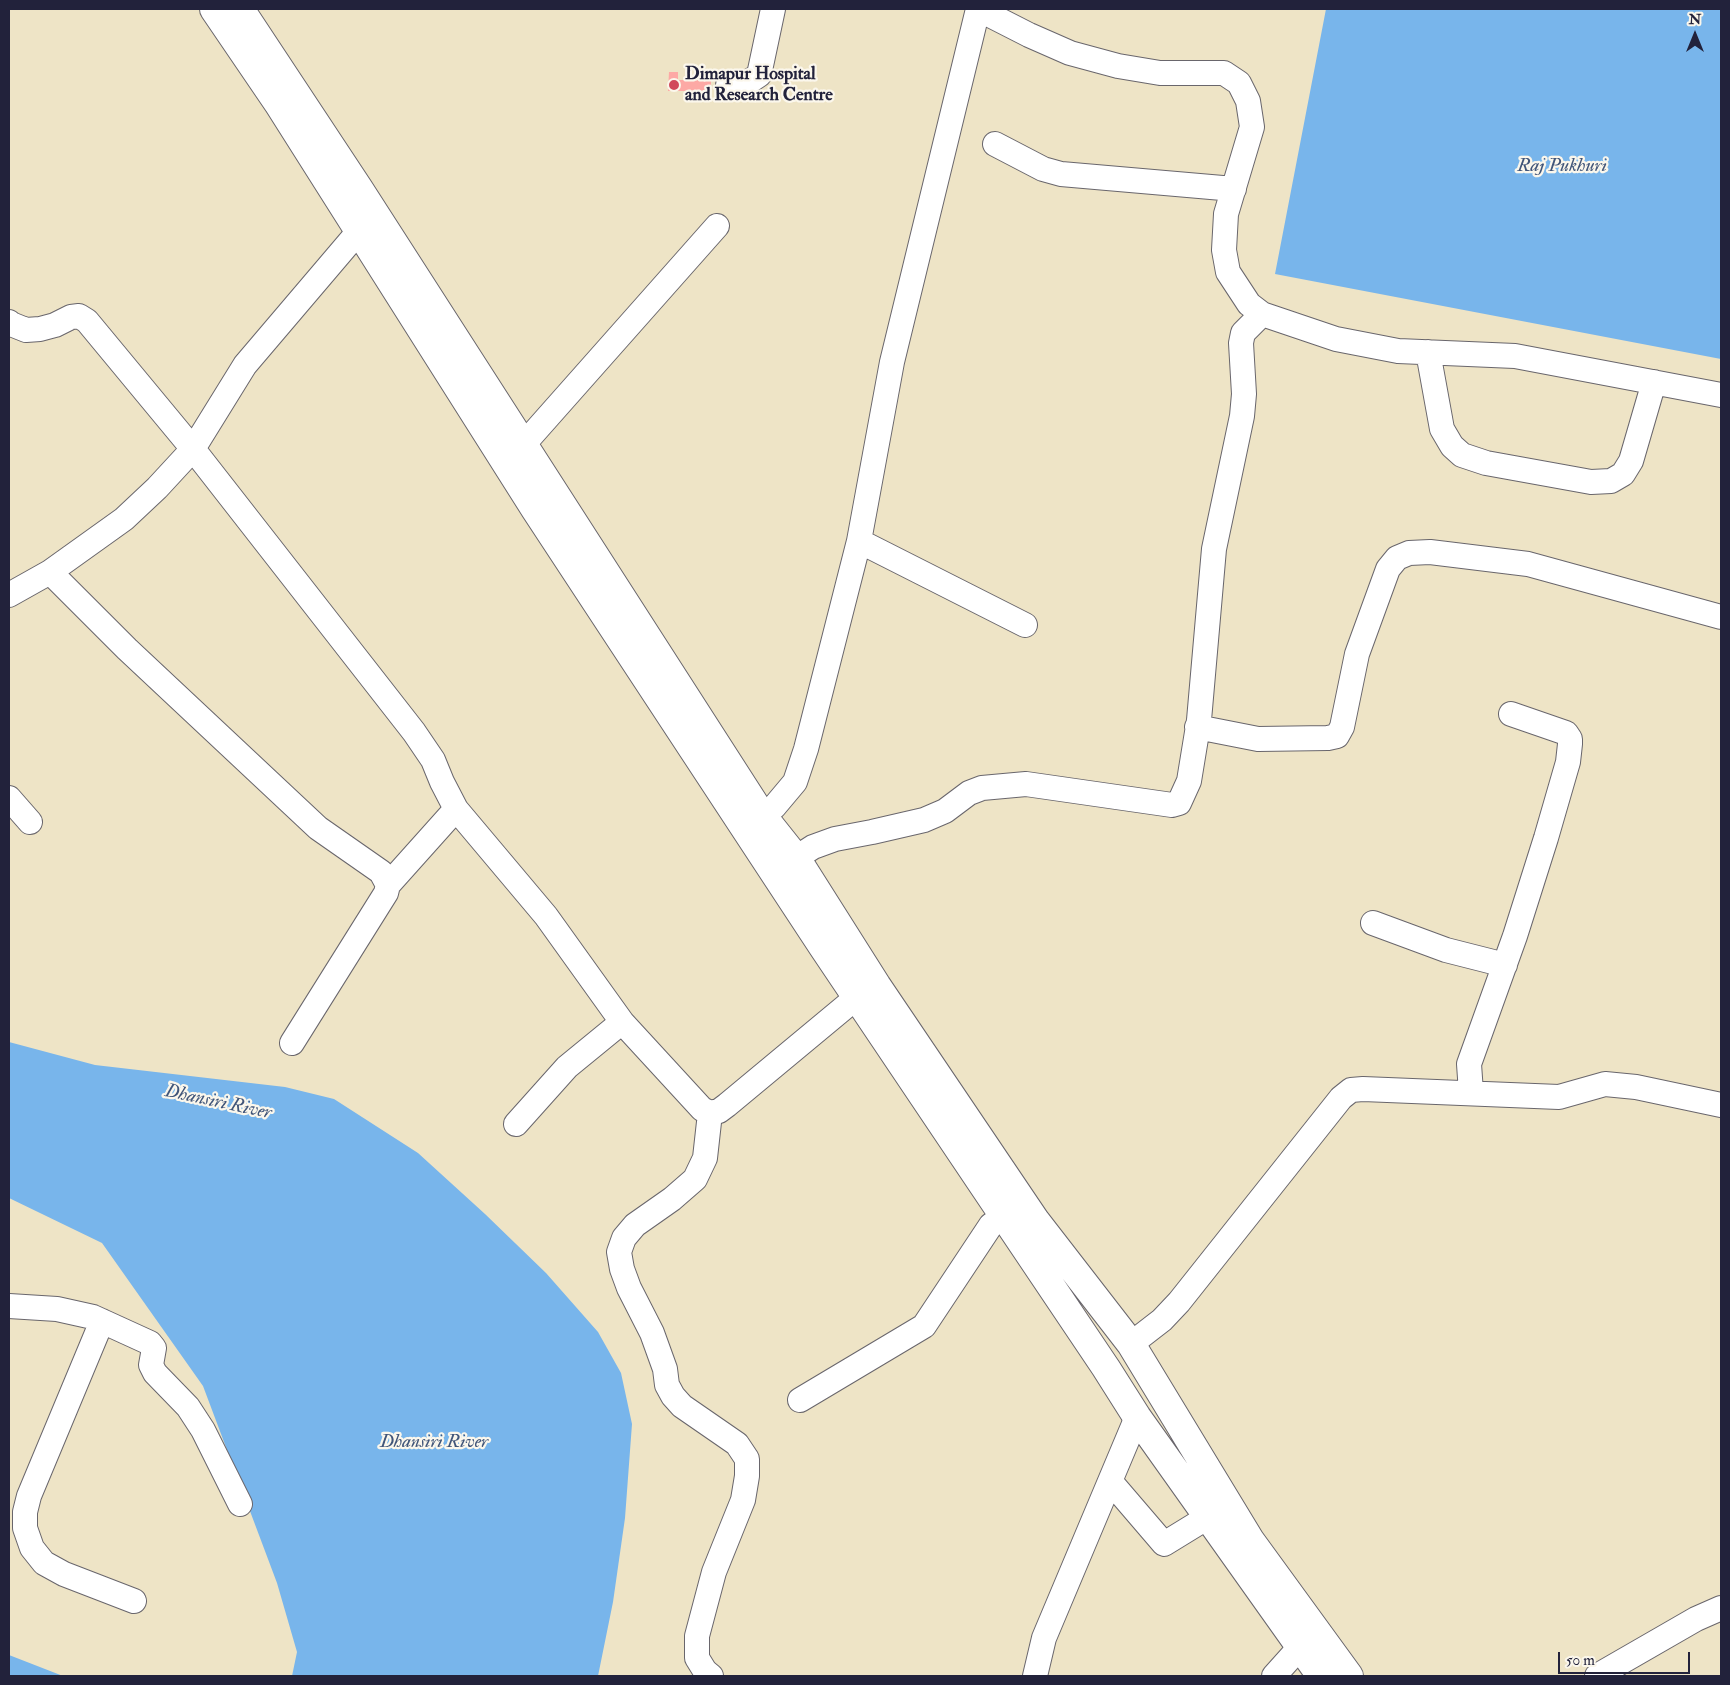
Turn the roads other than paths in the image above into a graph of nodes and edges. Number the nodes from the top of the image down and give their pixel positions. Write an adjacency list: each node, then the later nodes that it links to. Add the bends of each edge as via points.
1 (214, 9): 9 (main road)
2 (240, 9): 15 (main road)
3 (773, 9): 5 (street, via 759,75 747,83)
4 (978, 9): 7 (street, via 1078,55 1160,73 1224,73 1239,83 1248,101 1252,128); 17 (street, via 892,362)
5 (728, 85)
6 (995, 144): 7 (street, via 1043,169 1061,174)
7 (1234, 189): 10 (street, via 1226,214 1224,250 1228,272 1249,304)
8 (717, 226): 15 (street)
9 (359, 231): 16 (street, via 245,365); 32 (main road, via 546,525)
10 (1262, 314): 12 (street, via 1336,339 1398,351); 23 (street, via 1243,333 1241,343 1242,416 1214,549)
11 (9, 322): 16 (street, via 26,330 47,327 70,317 79,316 87,321)
12 (1428, 352): 13 (street, via 1515,356); 13 (street, via 1442,429 1462,455 1486,463 1591,482 1611,481 1623,474 1631,461)
13 (1654, 382): 14 (street)
14 (1721, 395)
15 (523, 445): 26 (main road)
16 (193, 449): 18 (street, via 124,519); 25 (street, via 414,732 434,760)
17 (859, 541): 21 (street); 26 (street, via 795,782 774,807)
18 (50, 572): 19 (street); 29 (street, via 318,828 381,872)
19 (9, 595)
20 (1721, 617): 23 (street, via 1528,564 1430,552 1409,553 1396,558 1388,569 1357,654 1342,727 1337,736 1258,739)
21 (1026, 625)
22 (1511, 714): 31 (street, via 1566,733 1570,744 1568,762 1546,838)
23 (1197, 726): 28 (street, via 1189,782 1179,803 1172,805 1026,784 982,788 924,820 835,839)
24 (9, 798): 27 (street)
25 (456, 809): 29 (street); 33 (street, via 546,916)
26 (761, 814): 28 (main road)
27 (30, 822)
28 (796, 858): 42 (main road, via 1035,1220)
29 (388, 885): 34 (street)
30 (1373, 923): 31 (street, via 1439,948)
31 (1505, 965): 35 (street, via 1470,1064)
32 (857, 997): 37 (street, via 727,1105); 39 (main road)
33 (622, 1022): 37 (street, via 694,1102); 38 (street, via 567,1067)
34 (292, 1043)
35 (1471, 1092): 36 (street, via 1559,1097 1605,1084 1636,1087); 42 (street, via 1351,1090 1341,1098 1179,1302)
36 (1721, 1106)
37 (710, 1113): 52 (street, via 705,1158 695,1179 635,1225 624,1238 619,1252 629,1288 652,1333 673,1396 682,1406 737,1444 747,1459 743,1500 714,1572 698,1636 698,1658)
38 (516, 1124)
39 (1004, 1216): 43 (street, via 987,1230 924,1326); 44 (main road)
40 (9, 1306): 41 (street, via 57,1309)
41 (102, 1321): 46 (street, via 150,1343 154,1348 151,1365 155,1373 188,1407 203,1430); 48 (street, via 25,1512)
42 (1131, 1344): 56 (main road, via 1250,1540)
43 (800, 1400)
44 (1137, 1417): 45 (street); 47 (main road)
45 (1110, 1481): 47 (street, via 1164,1544); 53 (street, via 1044,1638)
46 (240, 1504)
47 (1208, 1517): 51 (main road)
48 (17, 1524): 49 (street, via 44,1562 64,1574)
49 (134, 1601)
50 (1721, 1608): 57 (street)
51 (1300, 1647): 54 (street); 55 (main road)
52 (711, 1676)
53 (1035, 1676)
54 (1274, 1676)
55 (1321, 1676)
56 (1349, 1676)
57 (1596, 1676)

